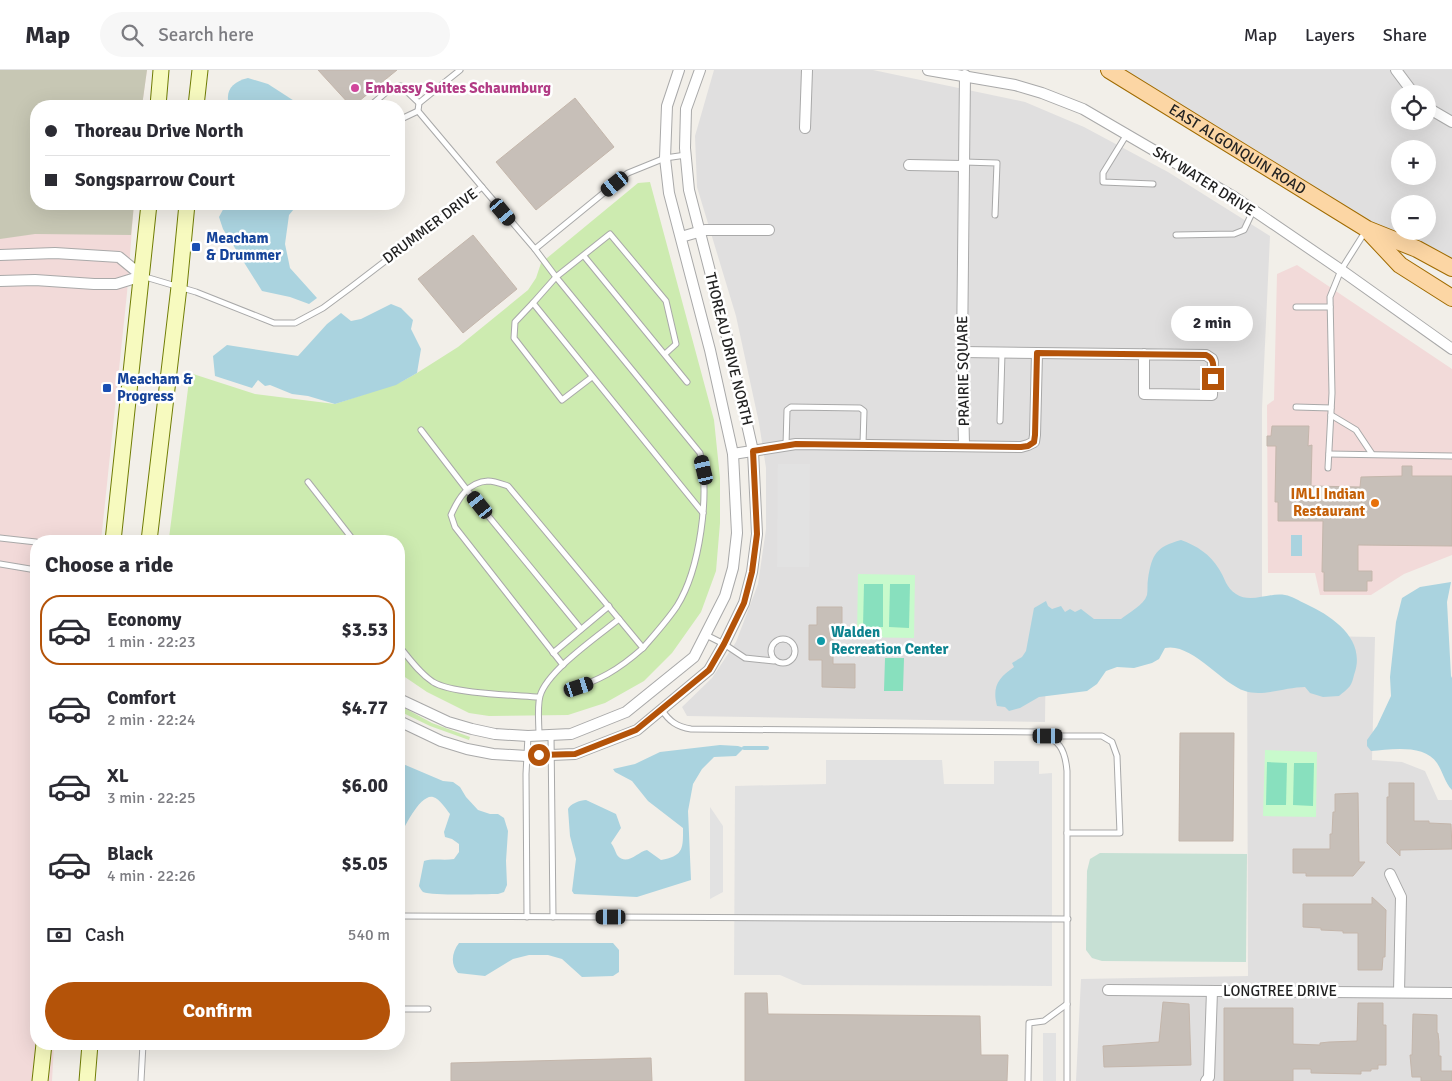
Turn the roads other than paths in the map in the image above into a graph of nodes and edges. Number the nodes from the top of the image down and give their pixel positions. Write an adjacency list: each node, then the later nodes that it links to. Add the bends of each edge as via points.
1 (161, 70): 12 (main road)
2 (200, 70): 13 (main road)
3 (460, 70): 15 (lane)
4 (679, 70): 23 (street, THOREAU DRIVE NORTH, via 667,106)
5 (700, 70): 22 (street, THOREAU DRIVE NORTH, via 686,110)
6 (807, 70): 20 (street)
7 (928, 70): 10 (street, SKY WATER DRIVE)
8 (1108, 70): 32 (main road, EAST ALGONQUIN ROAD)
9 (1396, 70): 11 (street)
10 (965, 76): 21 (street, SKY WATER DRIVE, via 1042,93 1083,109); 24 (street, PRAIRIE SQUARE)
11 (1407, 85)
12 (158, 100)
13 (197, 100)
14 (377, 100): 15 (lane, via 391,88 401,86)
15 (419, 103): 16 (lane)
16 (418, 110): 18 (lane); 27 (lane)
17 (1436, 113): 19 (street)
18 (405, 117)
19 (1452, 122)
20 (805, 128)
21 (1127, 134): 26 (lane, via 1103,173 1103,182); 30 (street, SKY WATER DRIVE)
22 (686, 155): 23 (lane); 34 (street, THOREAU DRIVE NORTH, via 689,190)
23 (665, 158): 36 (street, THOREAU DRIVE NORTH, via 669,194); 37 (lane, via 628,173)
24 (963, 164): 25 (street); 31 (lane, via 997,164); 51 (street, PRAIRIE SQUARE)
25 (908, 165)
26 (1153, 184)
27 (482, 187): 37 (lane, DRUMMER DRIVE); 45 (lane, DRUMMER DRIVE, via 323,308 295,323 274,323)
28 (148, 210): 42 (main road)
29 (186, 210): 45 (main road)
30 (1253, 211): 35 (lane, via 1244,230 1234,234); 41 (street, SKY WATER DRIVE)
31 (995, 216)
32 (1367, 229): 40 (main road, EAST ALGONQUIN ROAD, via 1417,249); 41 (lane); 46 (main road, EAST ALGONQUIN ROAD, via 1400,265)
33 (769, 230): 34 (street)
34 (700, 232): 36 (street); 66 (street, THOREAU DRIVE NORTH, via 730,345)
35 (1176, 235)
36 (681, 237): 67 (street, THOREAU DRIVE NORTH)
37 (535, 249): 43 (lane, DRUMMER DRIVE)
38 (0, 255): 42 (street, via 119,256)
39 (584, 256): 43 (lane); 54 (lane); 54 (lane, via 610,234 623,249 666,302 676,344)
40 (1452, 268)
41 (1341, 270): 49 (lane, via 1330,297); 50 (street, SKY WATER DRIVE)
42 (142, 276): 44 (street, via 116,284); 45 (lane, DRUMMER DRIVE); 75 (main road)
43 (556, 277): 47 (lane); 74 (lane, DRUMMER DRIVE, via 700,453 704,470)
44 (0, 281)
45 (179, 287): 76 (main road)
46 (1452, 298)
47 (533, 304): 56 (lane); 56 (lane, via 515,322 514,338 562,400)
48 (1296, 307): 49 (lane)
49 (1330, 307): 59 (lane)
50 (1452, 349)
51 (962, 352): 52 (street); 64 (street, PRAIRIE SQUARE)
52 (1002, 352): 53 (street); 61 (lane)
53 (1037, 353): 55 (street); 64 (street, PRAIRIE SQUARE, via 1034,442 1021,447)
54 (665, 354): 57 (lane)
55 (1144, 354): 55 (street, via 1144,394 1212,395 1213,362 1210,356)
56 (592, 377): 74 (lane)
57 (687, 382)
58 (1296, 407): 59 (lane)
59 (1331, 408): 60 (lane)
60 (1331, 415): 68 (lane); 69 (lane, via 1356,430)
61 (1000, 421)
62 (421, 430): 73 (lane)
63 (863, 444): 64 (street); 65 (street); 65 (lane, via 864,412 860,408 791,407 787,410)
64 (964, 445)
65 (786, 446): 66 (street)
66 (753, 451): 67 (street); 86 (street, THOREAU DRIVE NORTH, via 757,534 752,572 744,603)
67 (733, 454): 85 (street, THOREAU DRIVE NORTH, via 736,533 733,568 725,596)
68 (1329, 454): 69 (lane); 71 (lane)
69 (1372, 454): 70 (lane)
70 (1452, 456)
71 (1328, 468)
72 (308, 482): 77 (lane)
73 (467, 490): 82 (lane, via 489,481 508,486); 84 (lane); 88 (lane, via 459,497 451,515 455,527)
74 (703, 512): 87 (lane, DRUMMER DRIVE, via 702,532 678,604)
75 (114, 535)
76 (150, 535)
77 (349, 535)
78 (0, 538): 79 (lane)
79 (30, 541)
80 (0, 564): 81 (lane)
81 (30, 569)
82 (609, 606): 83 (lane); 84 (lane)
83 (620, 618): 87 (lane); 91 (lane)
84 (582, 629): 88 (lane)
85 (706, 635): 86 (lane); 97 (street, THOREAU DRIVE NORTH, via 694,657 626,712 571,734)
86 (724, 644): 90 (lane, via 745,658); 95 (street, THOREAU DRIVE NORTH, via 709,670)
87 (643, 648): 92 (lane, DRUMMER DRIVE, via 623,666 592,683)
88 (553, 653): 91 (lane)
89 (405, 654): 93 (lane, via 416,668 444,687)
90 (774, 661): 90 (lane, via 780,664 791,661 795,656 794,644 783,639 773,644 770,649)
91 (563, 666): 93 (lane, via 547,681)
92 (567, 691)
93 (540, 697): 99 (lane)
94 (405, 701): 98 (street, THOREAU DRIVE NORTH, via 448,722 472,729)
95 (662, 710): 100 (lane, via 677,726 691,729 1038,732); 101 (street, THOREAU DRIVE NORTH, via 636,730 604,743 575,754)
96 (405, 724): 102 (street, THOREAU DRIVE NORTH, via 467,749)
97 (551, 735): 99 (street, THOREAU DRIVE NORTH); 101 (lane)
98 (528, 736): 99 (street, THOREAU DRIVE NORTH); 102 (lane)
99 (539, 736)
100 (1048, 736): 103 (lane, via 1060,745 1065,755); 103 (lane, via 1102,736 1112,742 1117,756 1120,833)
101 (551, 755): 102 (street, THOREAU DRIVE NORTH); 107 (lane)
102 (527, 756): 106 (lane)
103 (1067, 833): 108 (lane)
104 (1390, 874): 111 (street, via 1401,897)
105 (405, 916): 106 (lane)
106 (527, 917): 107 (lane)
107 (553, 917): 108 (lane)
108 (1068, 919): 113 (lane)
109 (1108, 990): 110 (street, LONGTREE DRIVE)
110 (1212, 991): 111 (street, LONGTREE DRIVE); 124 (street, via 1209,1077)
111 (1399, 992): 112 (street, LONGTREE DRIVE)
112 (1452, 993)
113 (1067, 1004): 122 (lane, via 1044,1021 1029,1023); 123 (lane)
114 (405, 1009): 115 (lane)
115 (428, 1009)
116 (43, 1050): 119 (main road)
117 (90, 1050): 120 (main road)
118 (143, 1050): 121 (lane)
119 (40, 1081)
120 (87, 1081)
121 (141, 1081)
122 (1028, 1081)
123 (1067, 1081)
124 (1206, 1081)

